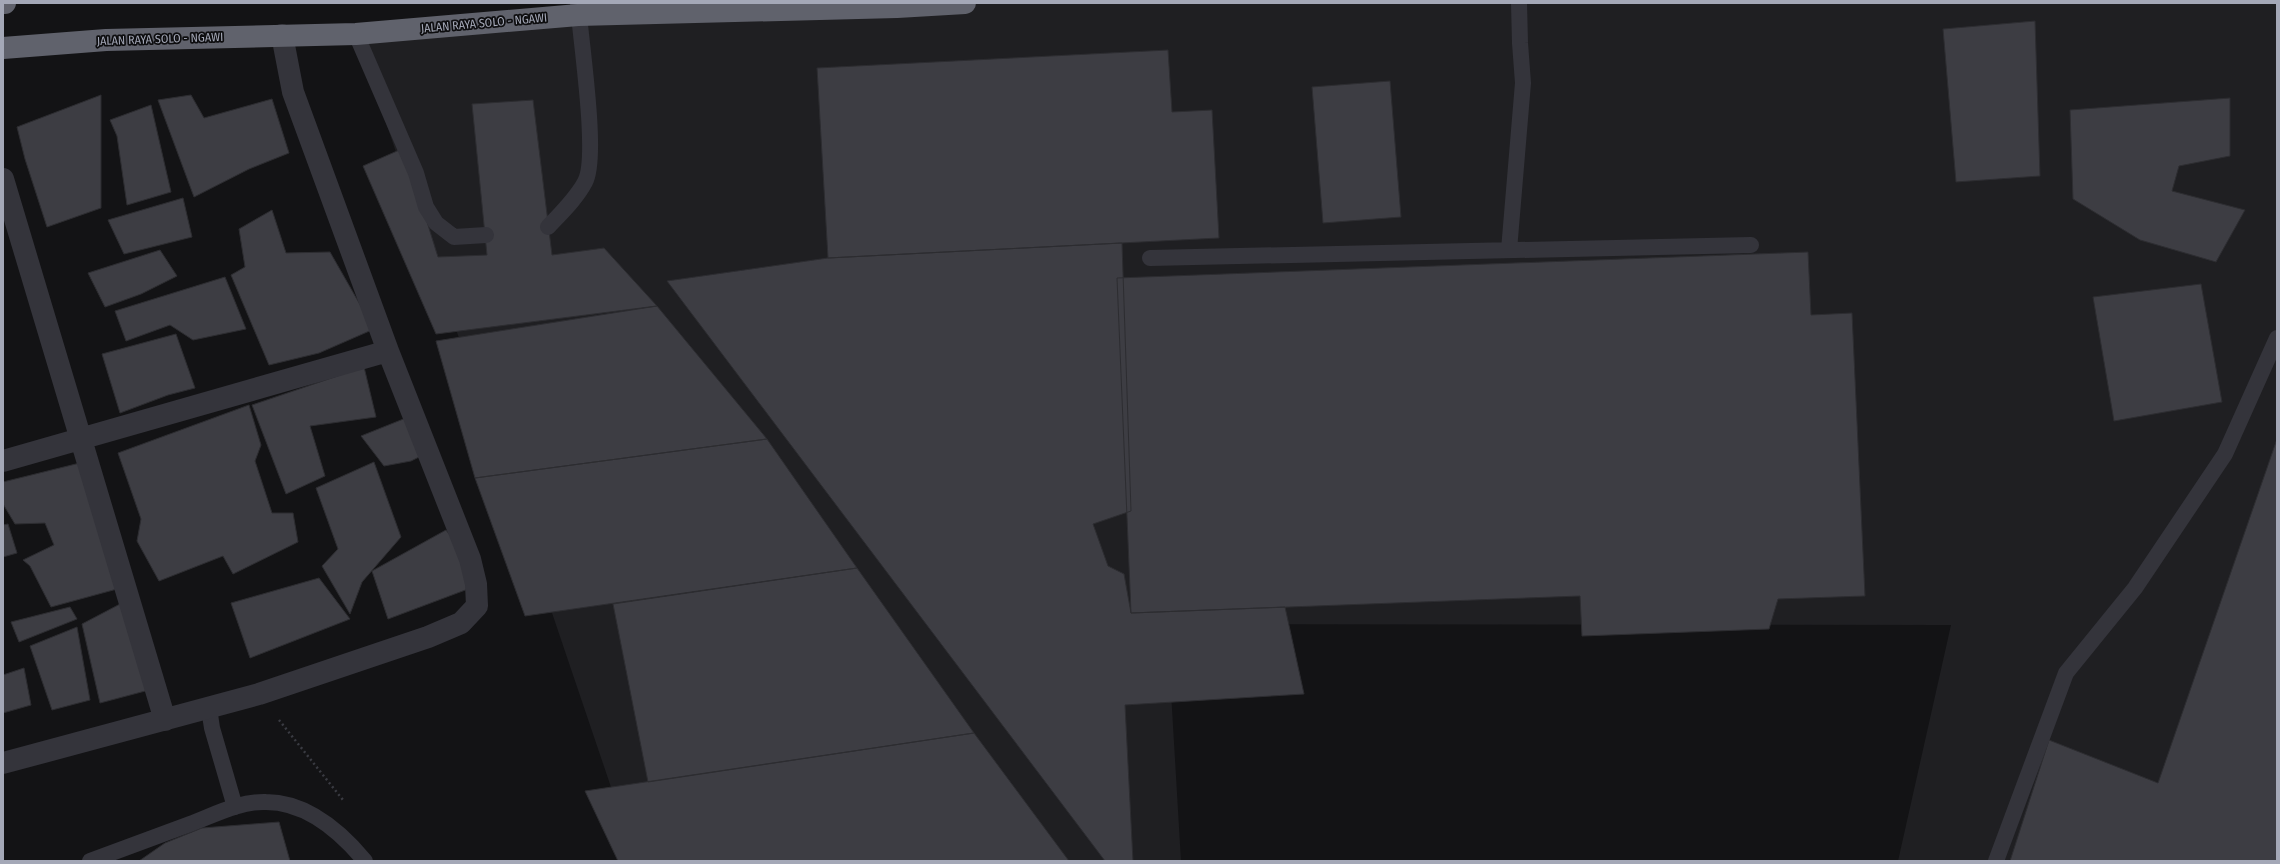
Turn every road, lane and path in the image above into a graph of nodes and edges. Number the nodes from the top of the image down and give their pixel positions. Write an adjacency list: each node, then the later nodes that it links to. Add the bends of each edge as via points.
1 (965, 3): 3 (highway, JALAN RAYA SOLO - NGAWI, via 897,7)
2 (1520, 3): 11 (lane, via 1523,84)
3 (578, 9): 4 (highway, JALAN RAYA SOLO - NGAWI); 8 (lane, via 591,154 586,181 565,210)
4 (356, 34): 5 (highway, JALAN RAYA SOLO - NGAWI); 9 (lane, via 416,173 426,207 436,223 454,237)
5 (282, 36): 6 (highway, JALAN RAYA SOLO - NGAWI, via 106,40); 14 (street, via 294,92)
6 (3, 48)
7 (3, 179): 15 (street)
8 (548, 227)
9 (486, 235)
10 (1751, 245): 11 (lane)
11 (1510, 250): 12 (lane)
12 (1150, 258)
13 (2277, 338): 25 (lane, via 2225,454 2135,588 2066,673)
14 (388, 352): 15 (street); 17 (street, via 470,559 476,584 477,606 460,623 428,637)
15 (80, 440): 16 (street); 19 (street)
16 (3, 461)
17 (258, 694): 18 (street); 21 (path)
18 (209, 708): 19 (street); 22 (lane, via 212,728)
19 (165, 720): 20 (street)
20 (3, 763)
21 (347, 806)
22 (235, 807): 23 (lane); 24 (lane, via 265,802 287,804 310,813 347,840)
23 (90, 861)
24 (365, 861)
25 (1996, 861)

